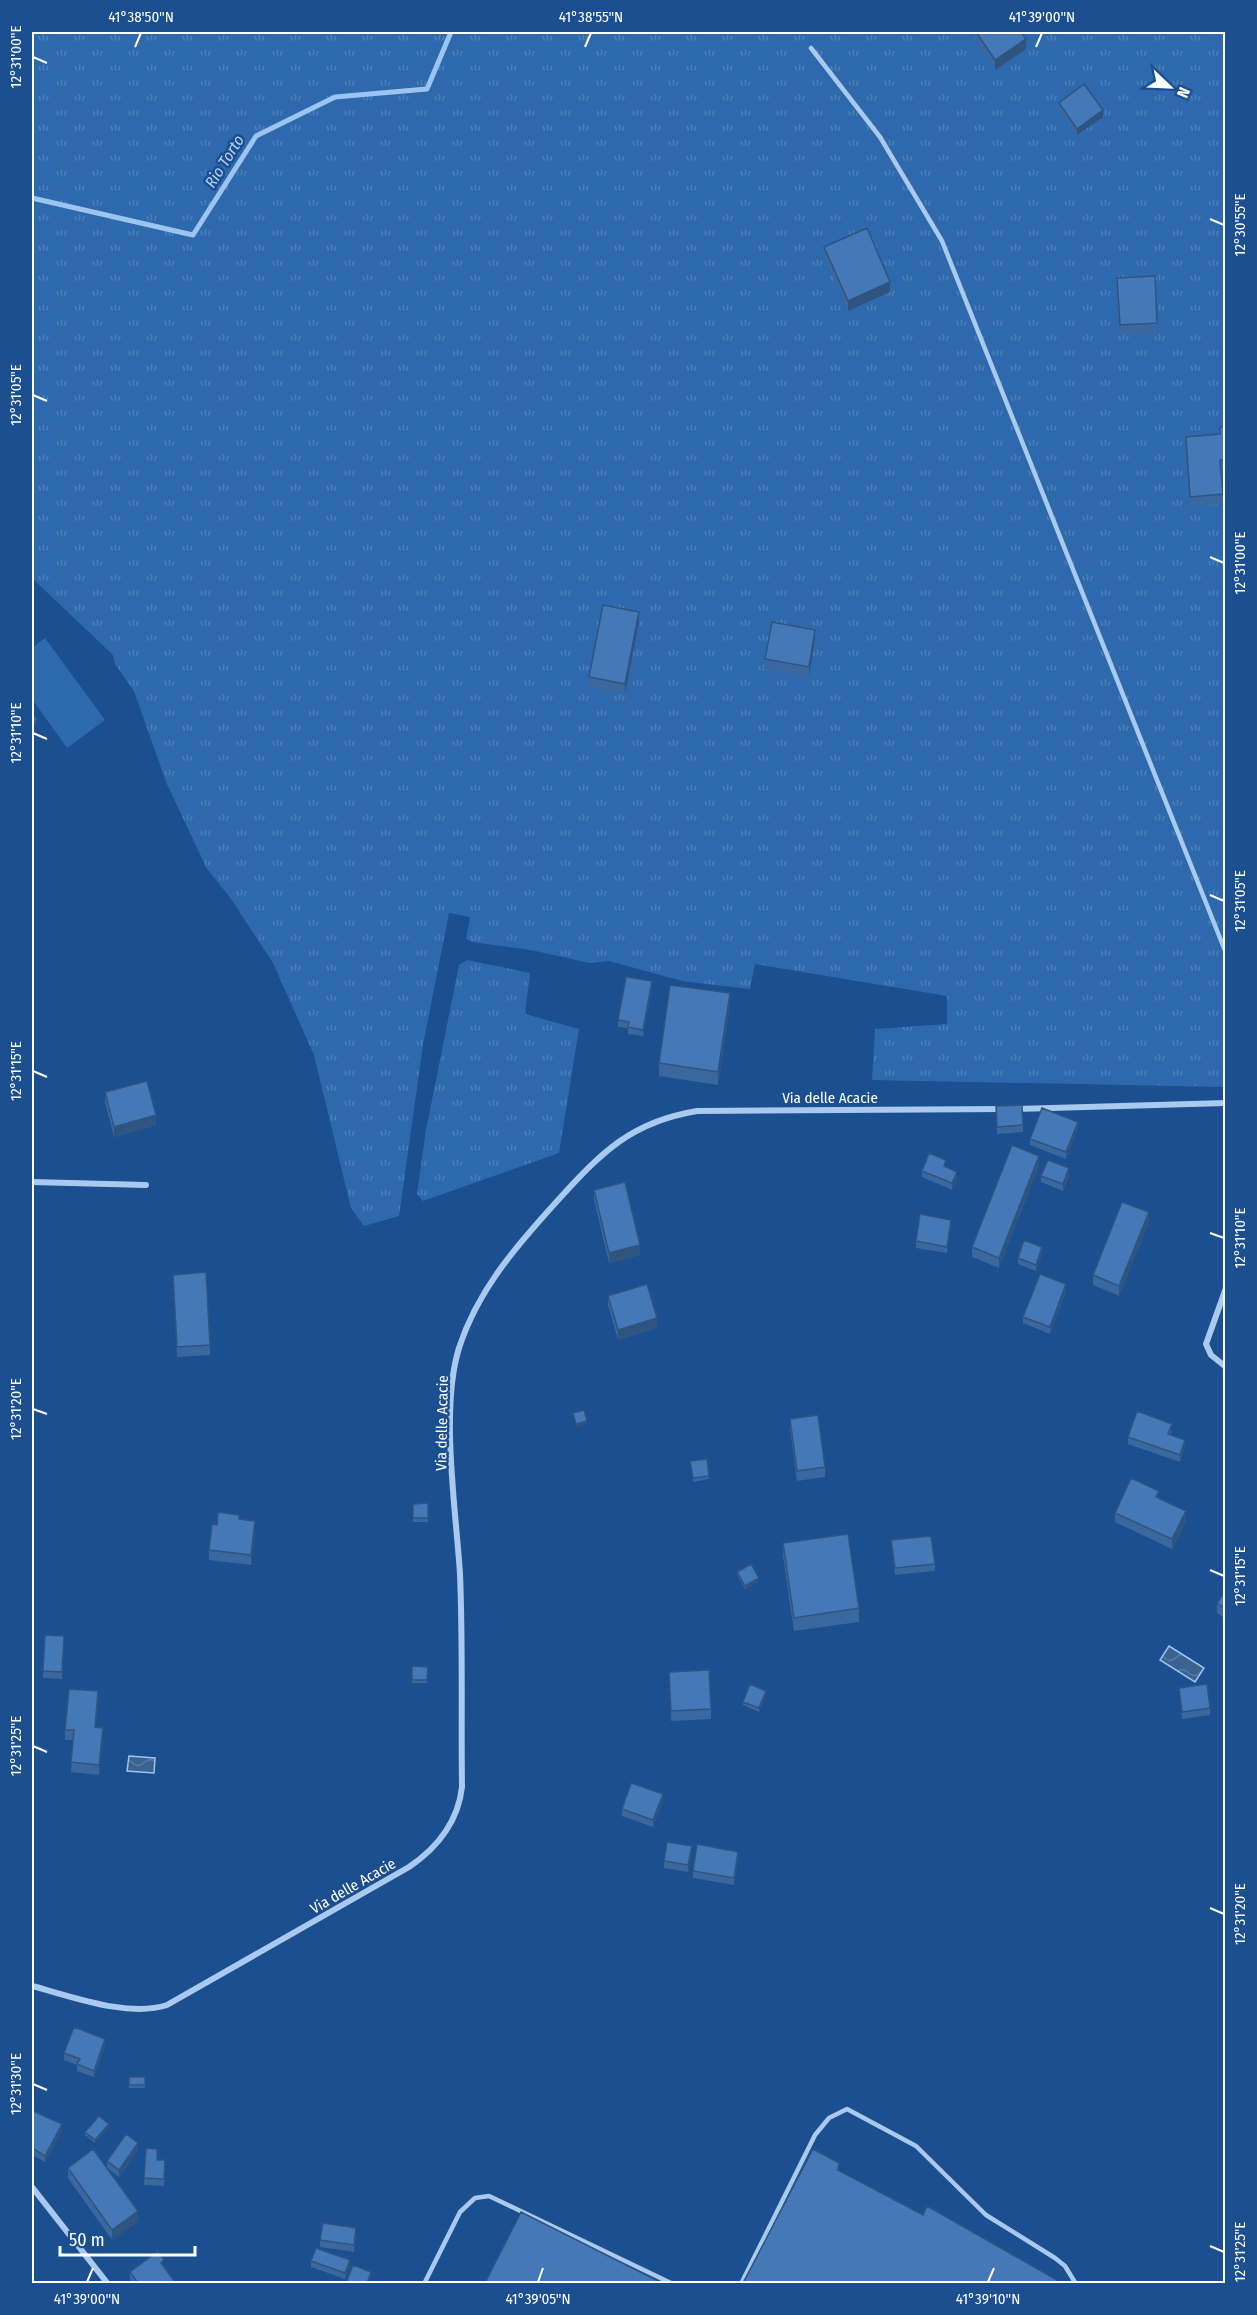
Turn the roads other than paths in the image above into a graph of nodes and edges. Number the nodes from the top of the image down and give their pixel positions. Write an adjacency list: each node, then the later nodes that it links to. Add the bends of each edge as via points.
1 (811, 48): 2 (lane, via 880,137 945,248)
2 (1226, 953)
3 (1226, 1103): 10 (street, Via delle Acacie, via 1104,1108 710,1110 663,1118 618,1140 588,1167 503,1263 478,1305 456,1361 452,1423 460,1592 462,1787 458,1808 441,1838 409,1867 167,2005 132,2009)
4 (32, 1182): 5 (street)
5 (146, 1185)
6 (1226, 1288): 7 (street, via 1206,1344 1211,1355)
7 (1226, 1366)
8 (1226, 1471): 9 (street)
9 (1226, 1481)
10 (32, 1986)
11 (32, 2187): 12 (street)
12 (108, 2283)
13 (424, 2283): 14 (lane, via 460,2212 475,2198 489,2196)
14 (673, 2283)
15 (741, 2283): 16 (lane, via 815,2134 829,2118 847,2109 916,2146 986,2215 1055,2258)
16 (1076, 2283)

